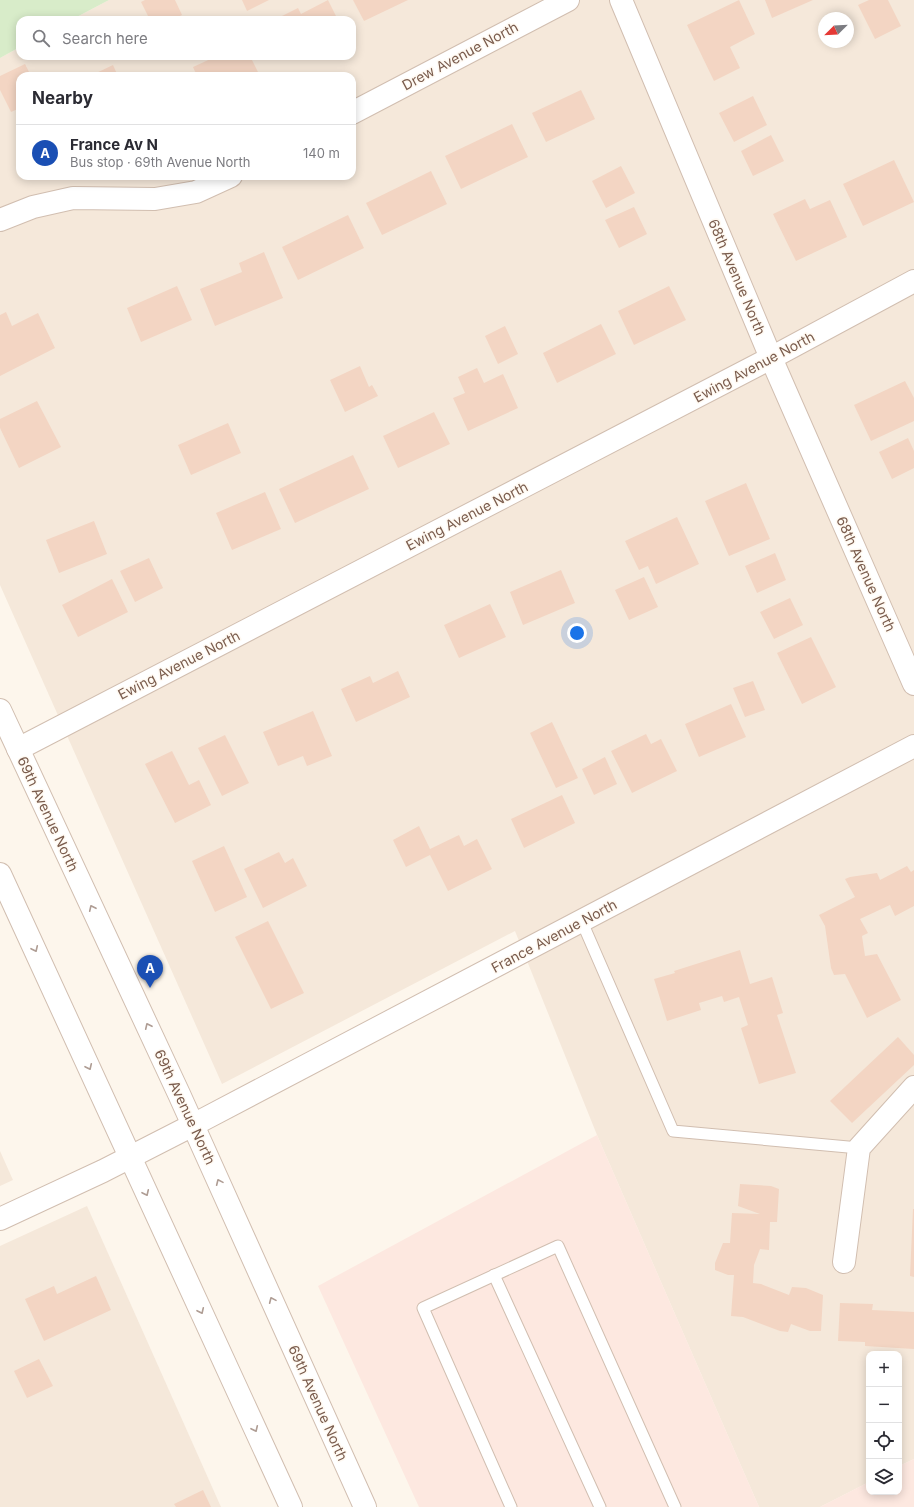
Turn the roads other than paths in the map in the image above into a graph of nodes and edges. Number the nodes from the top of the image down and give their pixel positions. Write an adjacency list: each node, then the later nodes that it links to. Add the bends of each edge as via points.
1 (568, 0): 3 (street, Drew Avenue North)
2 (621, 0): 7 (street, 68th Avenue North)
3 (356, 111)
4 (222, 180): 5 (street, via 196,192 156,199 73,198 33,207)
5 (0, 220)
6 (914, 281): 7 (street, Ewing Avenue North)
7 (771, 358): 8 (street, 68th Avenue North); 11 (street, Ewing Avenue North)
8 (914, 684)
9 (0, 710): 11 (street, 69th Avenue North)
10 (914, 746): 13 (street, France Avenue North)
11 (18, 750): 15 (street, 69th Avenue North, one-way to 11)
12 (0, 874): 17 (street, one-way to 17)
13 (582, 922): 15 (street, France Avenue North); 16 (lane, via 673,1131)
14 (914, 1087): 16 (street)
15 (193, 1125): 17 (street, France Avenue North); 22 (street, 69th Avenue North, one-way to 15)
16 (859, 1148): 19 (street)
17 (130, 1157): 18 (street); 21 (street, one-way to 21)
18 (0, 1219)
19 (844, 1262)
20 (494, 1275): 23 (lane, via 423,1308); 24 (lane); 25 (lane, via 558,1246)
21 (291, 1507)
22 (365, 1507)
23 (511, 1507)
24 (600, 1507)
25 (675, 1507)

